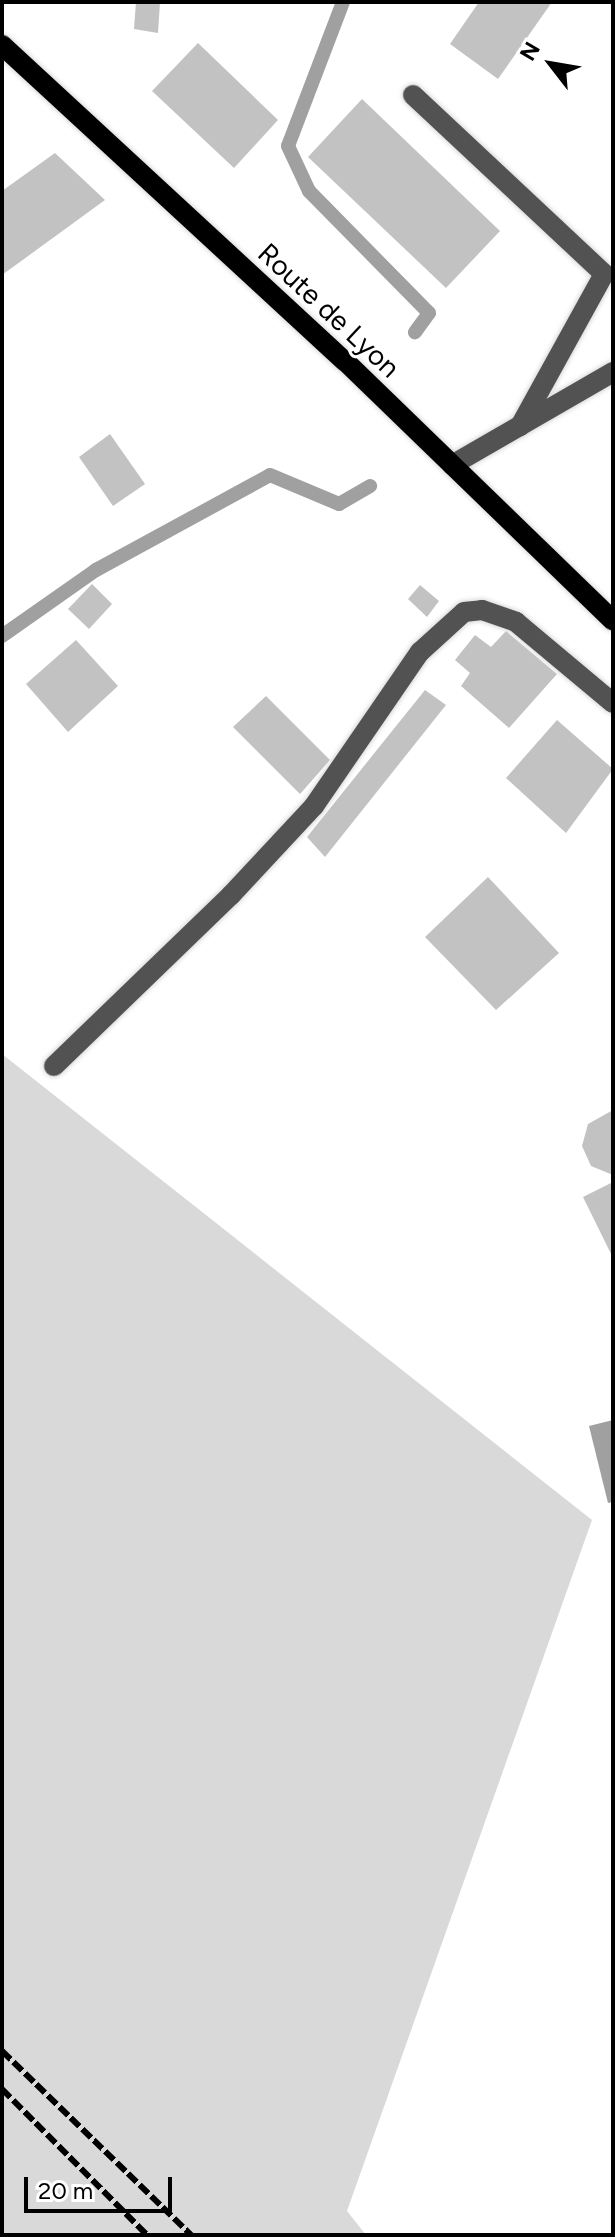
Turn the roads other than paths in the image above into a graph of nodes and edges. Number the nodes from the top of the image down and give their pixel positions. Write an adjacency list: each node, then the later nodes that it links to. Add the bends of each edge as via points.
1 (2, 45): 5 (main road, Route de Lyon)
2 (413, 95): 4 (lane, via 604,274)
3 (613, 372): 4 (lane)
4 (520, 426): 5 (lane)
5 (452, 465): 6 (main road, Route de Lyon)
6 (613, 621)
7 (613, 703): 8 (lane, via 516,622 482,610 464,612 420,652 314,806 231,895)
8 (54, 1066)

